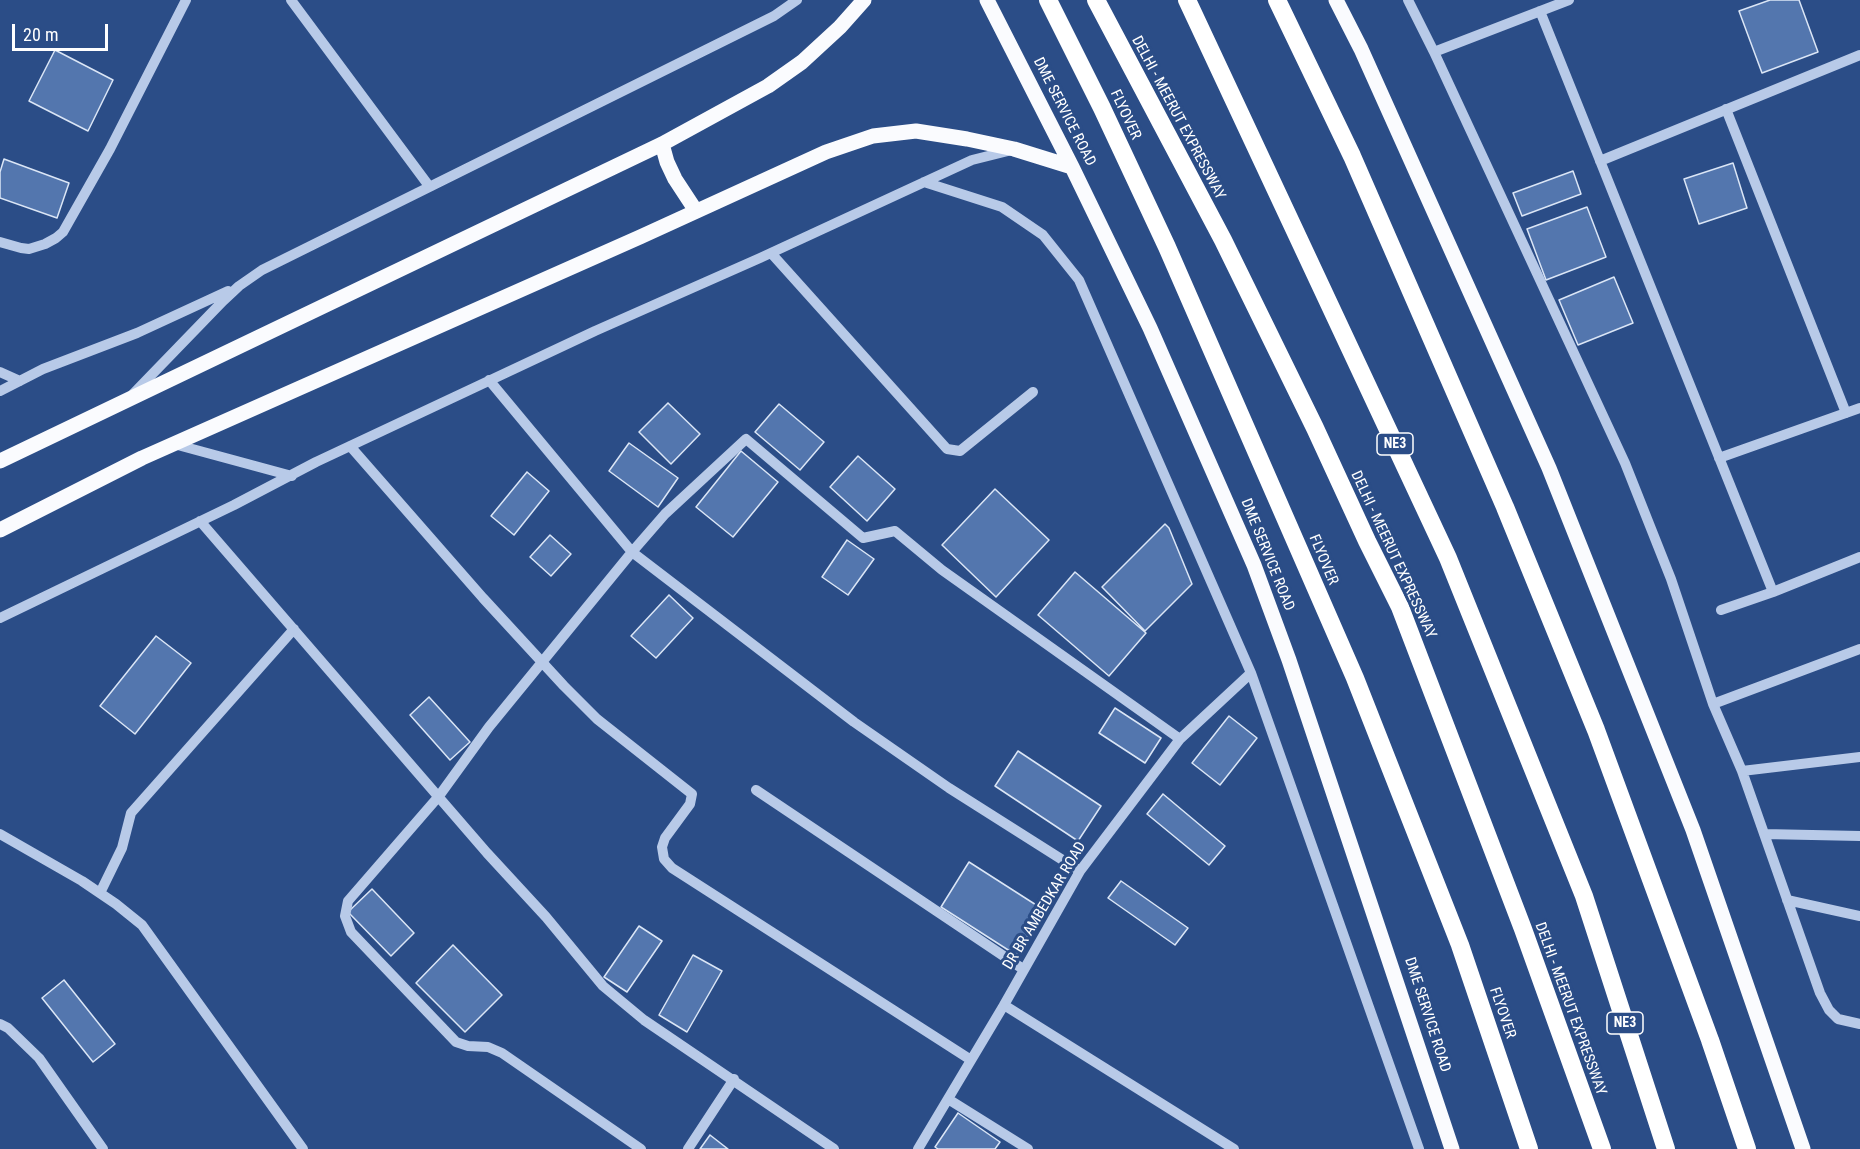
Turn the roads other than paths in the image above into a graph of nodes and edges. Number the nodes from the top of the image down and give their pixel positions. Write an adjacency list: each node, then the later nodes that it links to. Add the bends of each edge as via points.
1 (186, 0): 24 (street, via 63,232 29,249)
2 (291, 0): 22 (street)
3 (797, 0): 22 (street, via 774,16)
4 (864, 0): 17 (main road, via 802,62 768,86)
5 (987, 0): 20 (main road, DME SERVICE ROAD)
6 (1048, 0): 81 (highway, FLYOVER, via 1167,247 1354,678 1460,945)
7 (1096, 0): 82 (highway, DELHI - MEERUT EXPRESSWAY, via 1223,240 1400,607)
8 (1187, 0): 83 (highway, NE3, via 1448,558 1584,896)
9 (1277, 0): 84 (highway, via 1352,156 1505,507 1600,741)
10 (1336, 0): 85 (main road, via 1553,479 1694,830)
11 (1408, 0): 14 (street)
12 (1569, 0): 13 (street)
13 (1540, 11): 14 (street); 19 (street)
14 (1434, 52): 51 (street, via 1625,463 1679,601)
15 (1860, 55): 16 (street)
16 (1726, 109): 19 (street); 34 (street)
17 (662, 144): 23 (main road, via 675,179); 32 (main road)
18 (1014, 149): 20 (main road); 21 (street, via 972,160); 23 (main road, via 916,131 873,136 826,152)
19 (1600, 161): 37 (street)
20 (1072, 167): 80 (main road, DME SERVICE ROAD, via 1150,328 1254,565)
21 (924, 182): 25 (street); 50 (street, via 1002,207 1043,235 1079,280)
22 (429, 186): 26 (street, via 262,270)
23 (696, 211): 35 (main road)
24 (0, 242)
25 (771, 253): 28 (street); 31 (street, via 947,449 960,451)
26 (239, 286): 29 (street); 32 (street)
27 (0, 372): 29 (street)
28 (489, 380): 36 (street); 42 (street)
29 (20, 381): 30 (street)
30 (0, 391)
31 (1033, 392)
32 (127, 400): 38 (main road)
33 (1860, 408): 34 (street)
34 (1846, 413): 37 (street)
35 (174, 444): 39 (street); 41 (main road)
36 (350, 446): 39 (street); 49 (street)
37 (1719, 458): 44 (street)
38 (0, 461)
39 (292, 476): 40 (street)
40 (200, 521): 46 (street); 47 (street)
41 (0, 530)
42 (632, 552): 49 (street); 52 (street, via 664,514 746,439 863,538 895,531 942,570); 60 (street, via 863,729)
43 (1860, 556): 44 (street)
44 (1773, 592): 45 (street)
45 (1721, 609)
46 (0, 618)
47 (294, 629): 56 (street); 61 (street, via 131,813 122,848)
48 (1860, 649): 51 (street)
49 (541, 662): 56 (street); 68 (street, via 597,719 692,794 690,804 662,847 664,859 672,868)
50 (1251, 674): 52 (street, DR BR AMBEDKAR ROAD); 79 (street)
51 (1713, 704): 54 (street)
52 (1180, 739): 60 (street, DR BR AMBEDKAR ROAD)
53 (1860, 757): 54 (street)
54 (1742, 771): 58 (street)
55 (756, 790): 64 (street)
56 (439, 796): 69 (street, via 603,986 644,1020); 73 (street, via 348,901 345,916 351,932 456,1042 502,1053)
57 (0, 834): 61 (street)
58 (1764, 834): 59 (street); 62 (street)
59 (1860, 836)
60 (1080, 871): 64 (street, DR BR AMBEDKAR ROAD)
61 (100, 893): 72 (street, via 142,925)
62 (1787, 900): 63 (street); 67 (street, via 1829,1010 1838,1019)
63 (1860, 916)
64 (1023, 969): 65 (street, DR BR AMBEDKAR ROAD)
65 (1004, 1005): 68 (street, DR BR AMBEDKAR ROAD); 78 (street)
66 (0, 1024): 71 (street, via 39,1058)
67 (1860, 1024)
68 (971, 1060): 70 (street, DR BR AMBEDKAR ROAD)
69 (734, 1079): 74 (street); 75 (street)
70 (948, 1099): 76 (street, DR BR AMBEDKAR ROAD); 77 (street)
71 (103, 1149)
72 (303, 1149)
73 (641, 1149)
74 (688, 1149)
75 (834, 1149)
76 (918, 1149)
77 (1028, 1149)
78 (1234, 1149)
79 (1419, 1149)
80 (1452, 1149)
81 (1529, 1149)
82 (1602, 1149)
83 (1666, 1149)
84 (1747, 1149)
85 (1803, 1149)

